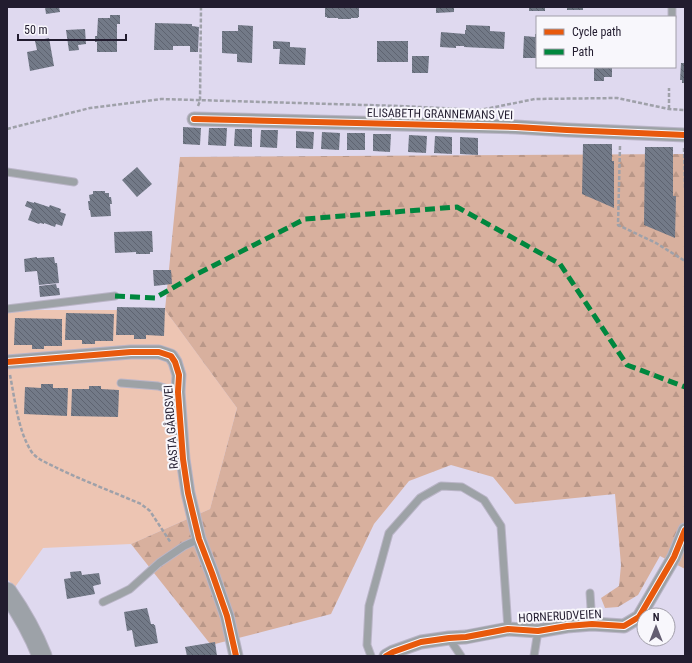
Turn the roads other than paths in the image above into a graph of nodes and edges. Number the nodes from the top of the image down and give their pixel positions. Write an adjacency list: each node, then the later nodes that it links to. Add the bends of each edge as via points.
1 (194, 119): 2 (street, ELISABETH GRANNEMANS VEI, via 504,126)
2 (684, 135)
3 (7, 172): 4 (lane)
4 (74, 182)
5 (116, 296): 6 (lane)
6 (7, 309)
7 (7, 362): 9 (street, RASTA GÅRDSVEI, via 159,352 171,356 175,362 179,375)
8 (121, 383): 9 (lane, via 158,386)
9 (178, 392): 11 (street, RASTA GÅRDSVEI, via 183,459)
10 (685, 530): 15 (street, HORNERUDVEIEN, via 674,557 639,617 624,626)
11 (199, 538): 14 (lane, via 159,563 130,589); 20 (street, RASTA GÅRDSVEI, via 227,616)
12 (7, 592): 19 (main road, via 24,618)
13 (590, 593): 15 (lane)
14 (102, 602)
15 (592, 624): 17 (street, HORNERUDVEIEN)
16 (508, 630): 17 (street, HORNERUDVEIEN); 18 (street, HORNERUDVEIEN); 21 (lane, via 501,526 484,500 462,487 441,486 420,498 389,533 369,606 367,645)
17 (538, 631): 24 (lane)
18 (449, 638): 22 (street, HORNERUDVEIEN, via 421,642); 23 (lane)
19 (42, 656)
20 (236, 656)
21 (371, 656)
22 (386, 656)
23 (461, 656)
24 (534, 656)

